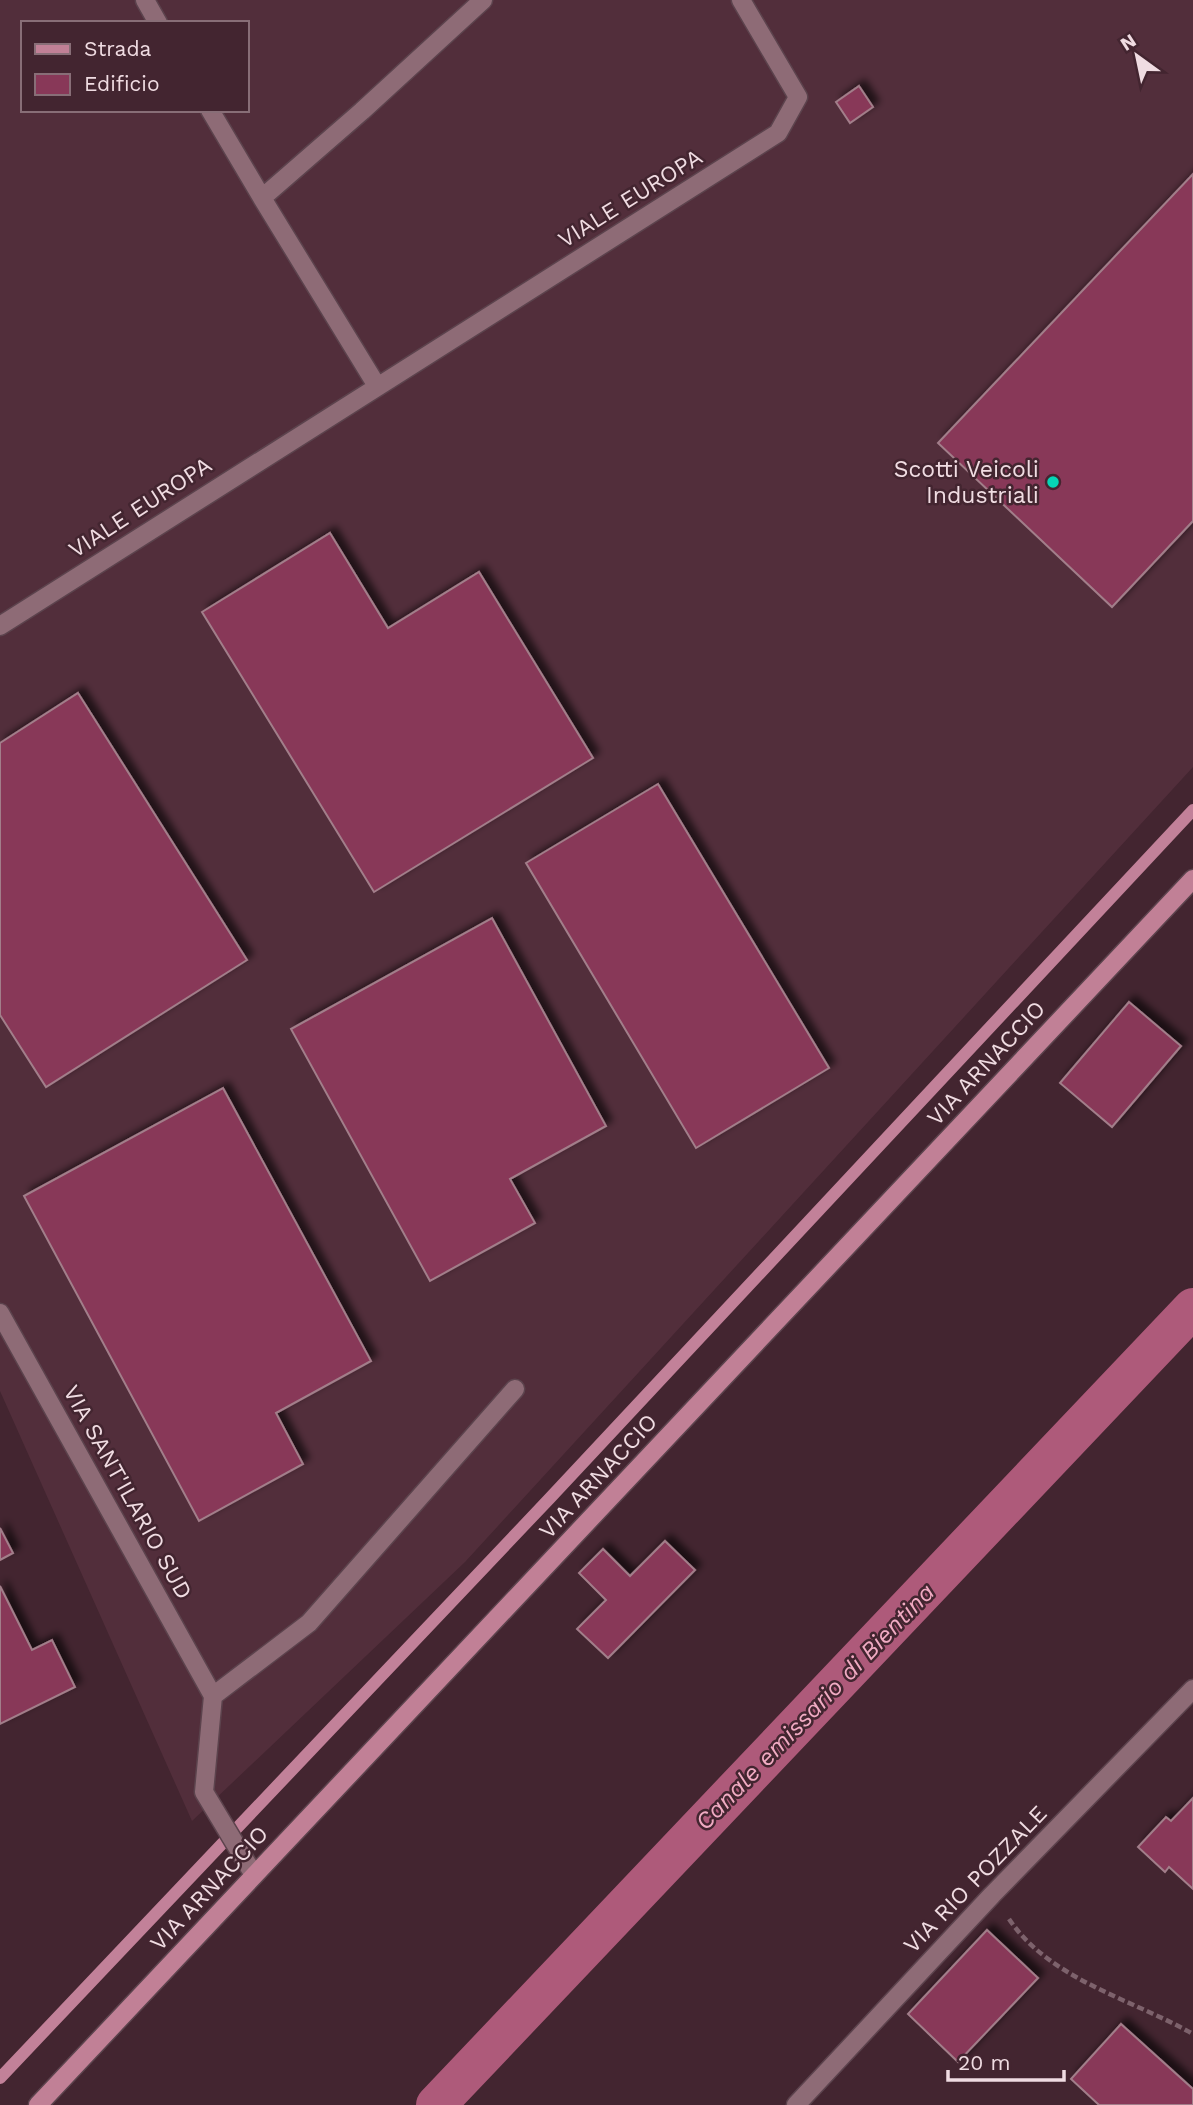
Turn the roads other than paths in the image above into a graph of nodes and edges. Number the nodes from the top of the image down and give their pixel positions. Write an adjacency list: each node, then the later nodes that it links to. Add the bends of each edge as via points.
1 (145, 0): 4 (street)
2 (483, 0): 6 (street)
3 (741, 0): 7 (street, VIALE EUROPA, via 798,97 778,133)
4 (157, 21)
5 (211, 112): 6 (street)
6 (262, 198): 7 (street)
7 (377, 386): 8 (street, VIALE EUROPA)
8 (0, 626)
9 (1193, 879): 14 (main road, VIA ARNACCIO)
10 (0, 1313): 13 (street, VIA SANT'ILARIO SUD)
11 (515, 1389): 13 (street, via 309,1623)
12 (1193, 1689): 16 (street, VIA RIO POZZALE)
13 (213, 1696): 14 (street, via 204,1792)
14 (254, 1875): 15 (main road, VIA ARNACCIO)
15 (38, 2105)
16 (796, 2105)

